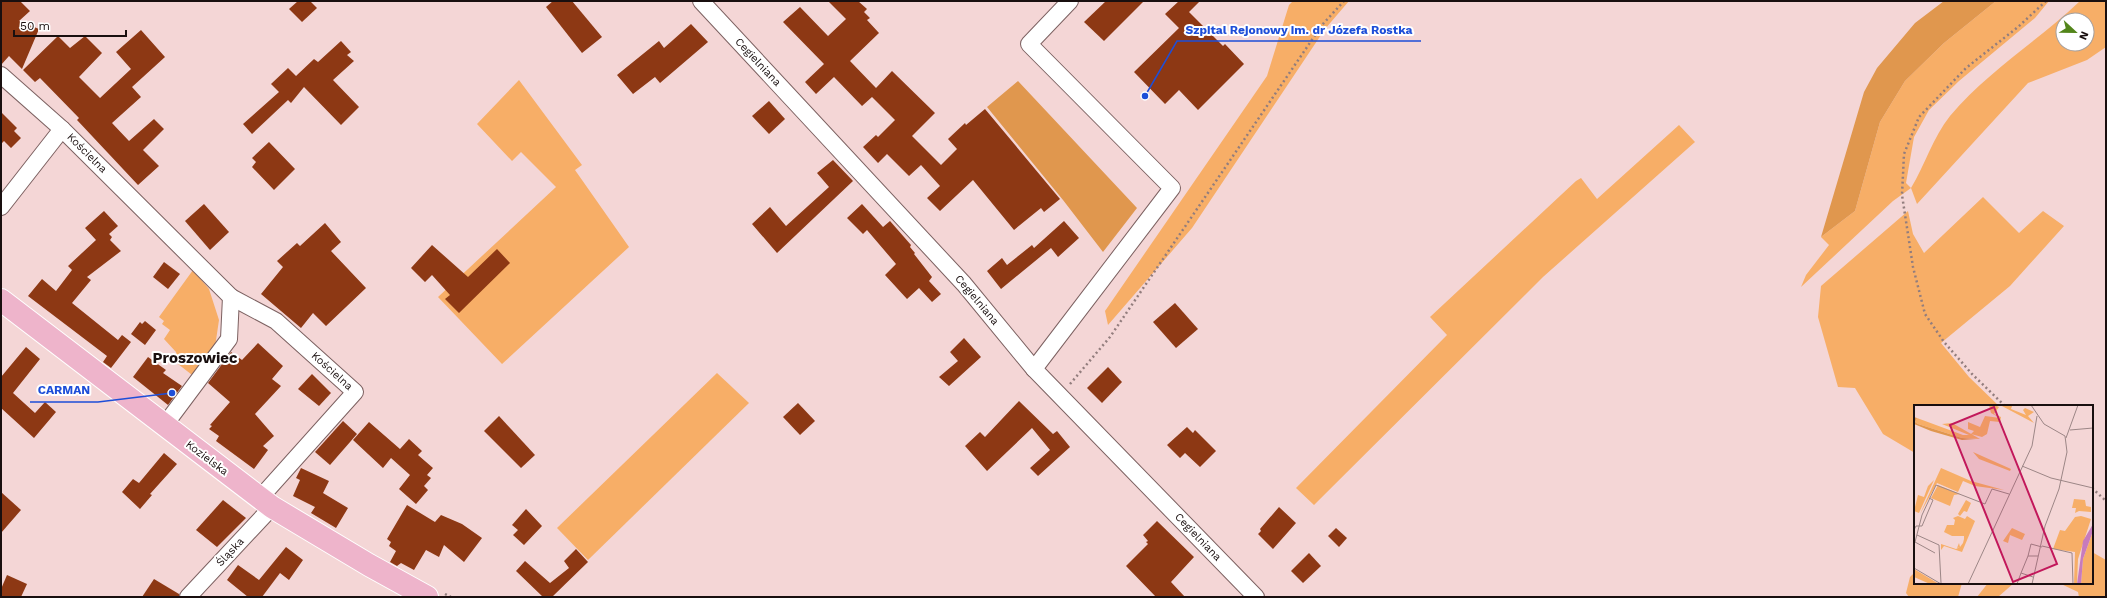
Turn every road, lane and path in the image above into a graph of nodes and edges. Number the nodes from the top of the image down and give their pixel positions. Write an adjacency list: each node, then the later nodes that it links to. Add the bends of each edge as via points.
1 (701, 1): 10 (street, Cegielniana, via 964,284)
2 (1070, 1): 10 (street, via 1029,44 1172,188)
3 (1344, 1): 11 (path, via 1322,25 1110,338)
4 (2046, 1): 12 (path, via 1966,68 1919,117 1904,154 1902,195 1913,267 1925,314 1944,342)
5 (1, 75): 6 (street, Kościelna)
6 (62, 129): 7 (street, Kościelna); 8 (street, Kościelna)
7 (1, 207)
8 (231, 296): 13 (street, via 229,339); 16 (street, Kościelna, via 276,321 355,392)
9 (1, 300): 13 (main road, Kozielska)
10 (1034, 369): 11 (street, Cegielniana)
11 (1060, 395): 20 (street, Cegielniana)
12 (2004, 405)
13 (164, 426): 16 (main road, Kozielska)
14 (2093, 489): 15 (path)
15 (2106, 502)
16 (266, 503): 17 (main road, Kozielska, via 369,565); 18 (street, Śląska)
17 (436, 595): 19 (path)
18 (188, 597)
19 (451, 597)
20 (1256, 597)

